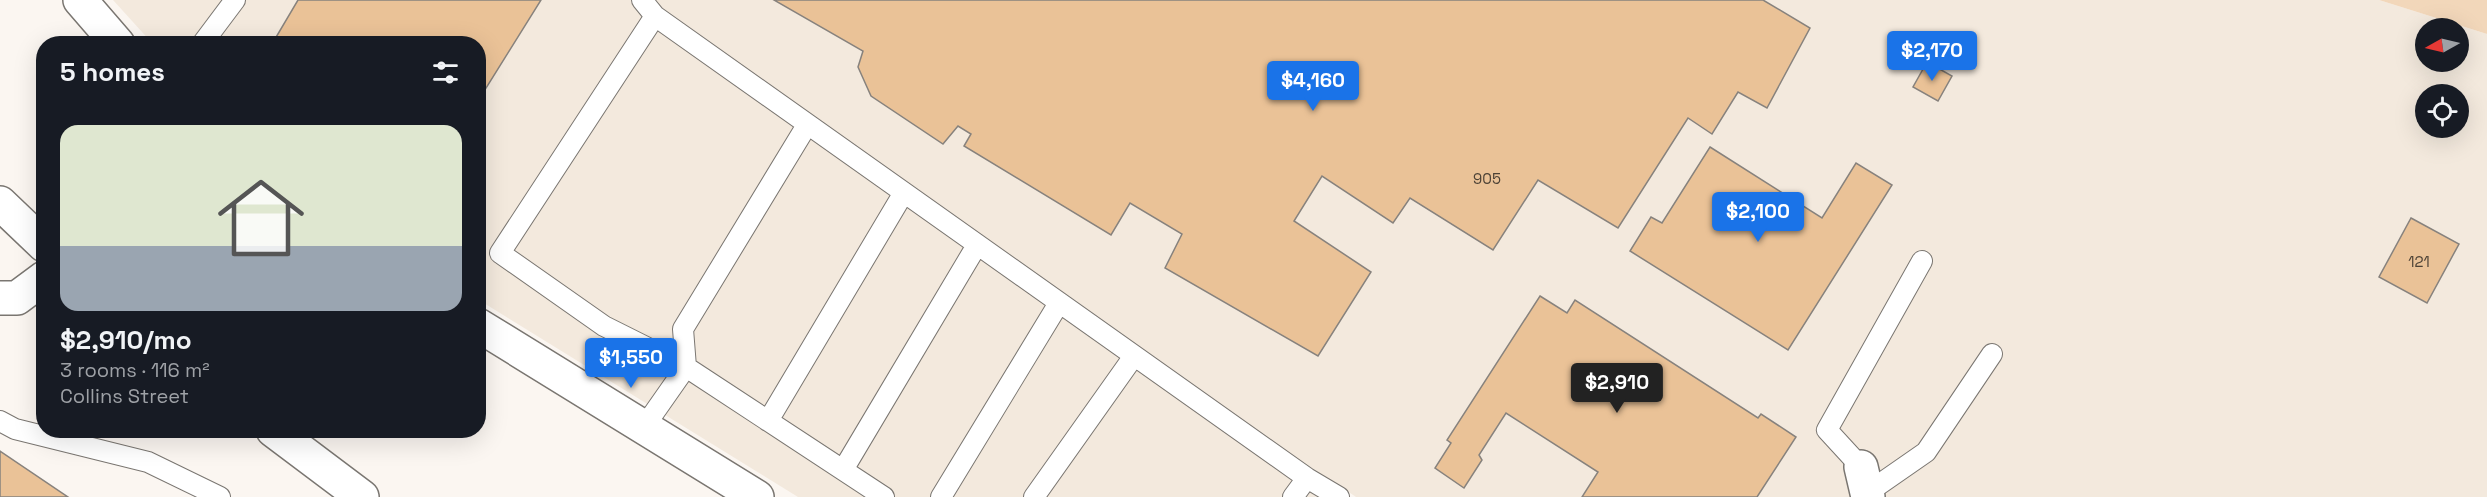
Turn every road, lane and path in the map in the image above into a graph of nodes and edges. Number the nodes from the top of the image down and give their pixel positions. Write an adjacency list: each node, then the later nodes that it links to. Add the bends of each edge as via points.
1 (80, 0): 5 (main road)
2 (235, 0): 6 (lane)
3 (642, 0): 4 (lane)
4 (656, 16): 7 (lane); 19 (lane, via 500,253 604,326)
5 (111, 36)
6 (208, 36)
7 (807, 125): 8 (lane); 19 (lane, via 683,329)
8 (903, 194): 11 (lane); 21 (lane)
9 (0, 203): 10 (main road)
10 (36, 237)
11 (977, 245): 15 (lane); 26 (lane)
12 (1922, 261): 28 (lane, via 1827,430)
13 (36, 284): 14 (main road, via 17,298)
14 (0, 298)
15 (1059, 303): 18 (lane); 33 (lane)
16 (486, 330): 22 (main road)
17 (1992, 354): 28 (lane, via 1926,452)
18 (1134, 356): 27 (lane); 34 (lane)
19 (686, 367): 21 (lane); 22 (lane)
20 (0, 421): 23 (lane)
21 (768, 421): 26 (lane)
22 (644, 427): 31 (main road)
23 (36, 434)
24 (51, 438): 29 (lane, via 148,462)
25 (284, 438): 30 (main road)
26 (843, 470): 32 (lane)
27 (1307, 478): 35 (lane); 36 (lane)
28 (1865, 485)
29 (220, 497)
30 (362, 497)
31 (757, 497)
32 (884, 497)
33 (941, 497)
34 (1034, 497)
35 (1293, 497)
36 (1339, 497)

